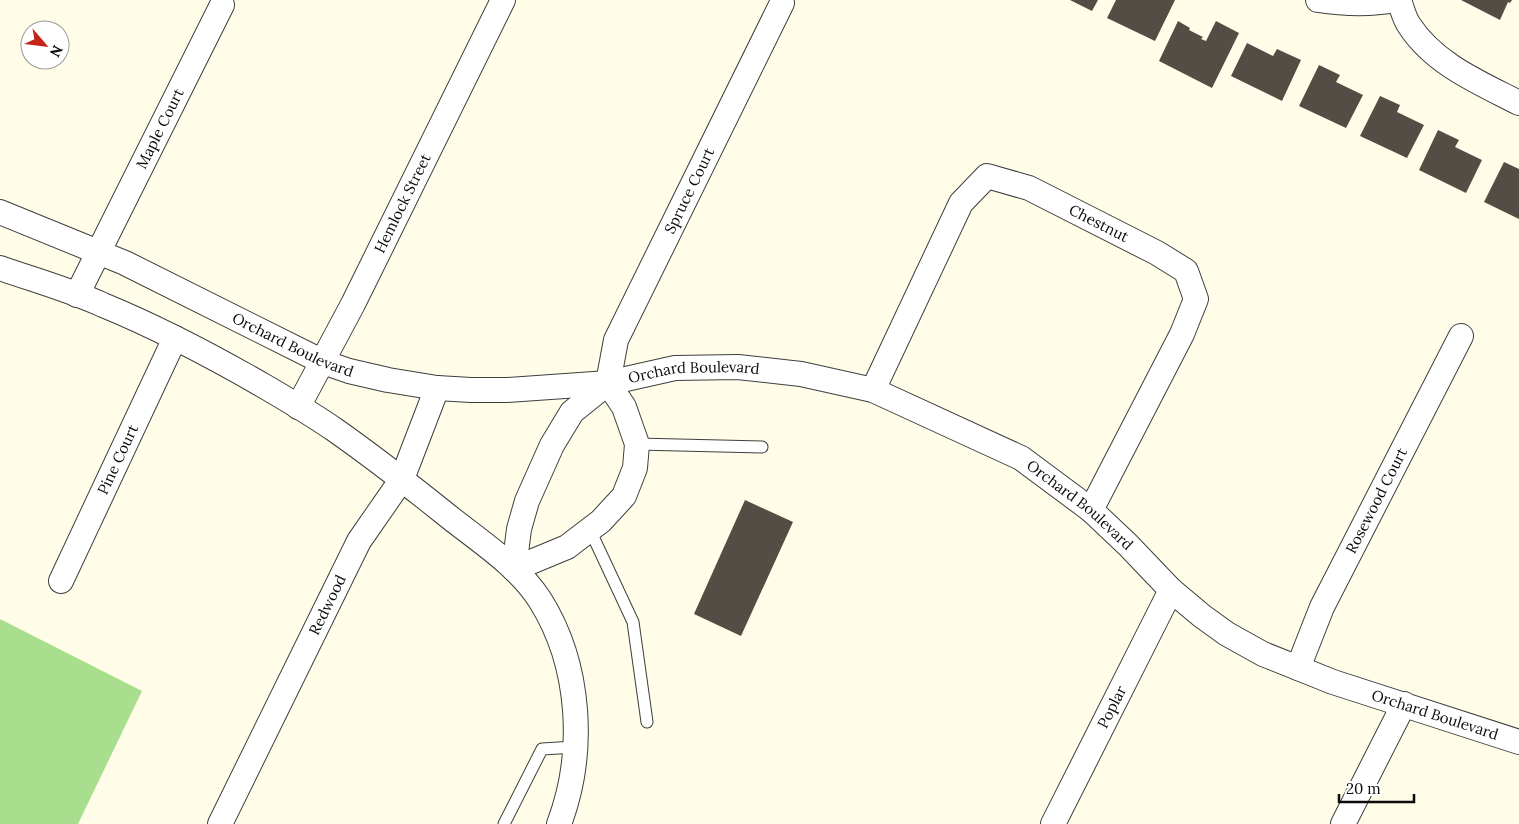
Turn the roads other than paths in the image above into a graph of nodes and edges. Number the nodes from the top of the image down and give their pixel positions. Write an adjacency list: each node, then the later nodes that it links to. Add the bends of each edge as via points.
1 (503, 0): 13 (street, Hemlock Street)
2 (1318, 0): 3 (street, via 1346,4)
3 (1397, 0): 6 (street, via 1408,24 1439,58 1461,74)
4 (782, 3): 14 (street, Spruce Court, via 616,340)
5 (222, 5): 8 (street, Maple Court)
6 (1519, 103)
7 (0, 212): 8 (street, Orchard Boulevard)
8 (98, 252): 10 (street, Maple Court); 13 (street, Orchard Boulevard)
9 (0, 268): 10 (street)
10 (77, 295): 12 (street)
11 (1461, 336): 26 (street, Rosewood Court, via 1322,607)
12 (175, 338): 17 (street); 24 (street, Pine Court)
13 (323, 362): 15 (street, Orchard Boulevard, via 388,380); 17 (street, Hemlock Street)
14 (608, 383): 15 (street, Orchard Boulevard, via 507,390); 16 (street, Orchard Boulevard, via 675,368 738,367 801,374); 18 (street, via 624,408); 23 (street, Orchard Boulevard, via 572,412 552,445 526,501)
15 (436, 388): 20 (street, Redwood)
16 (873, 390): 21 (street, Orchard Boulevard, via 1022,458); 21 (street, Chestnut, via 961,203 987,176 1029,188 1157,252 1186,271 1196,299 1182,334)
17 (298, 407): 20 (street)
18 (637, 444): 19 (lane); 22 (street, via 635,468 624,496)
19 (762, 447)
20 (402, 479): 23 (street); 31 (street, Redwood, via 359,541)
21 (1091, 510): 25 (street, Orchard Boulevard)
22 (590, 530): 23 (street, via 567,548); 28 (lane, via 633,622)
23 (514, 569): 30 (street, via 539,598 560,639 570,676)
24 (61, 582)
25 (1171, 590): 26 (street, Orchard Boulevard, via 1227,634); 34 (street, Poplar)
26 (1298, 668): 27 (street, Orchard Boulevard)
27 (1404, 704): 29 (street, Orchard Boulevard); 35 (street)
28 (647, 722)
29 (1519, 742)
30 (576, 747): 32 (lane, via 542,749); 33 (street)
31 (220, 824)
32 (504, 824)
33 (559, 824)
34 (1053, 824)
35 (1343, 824)

